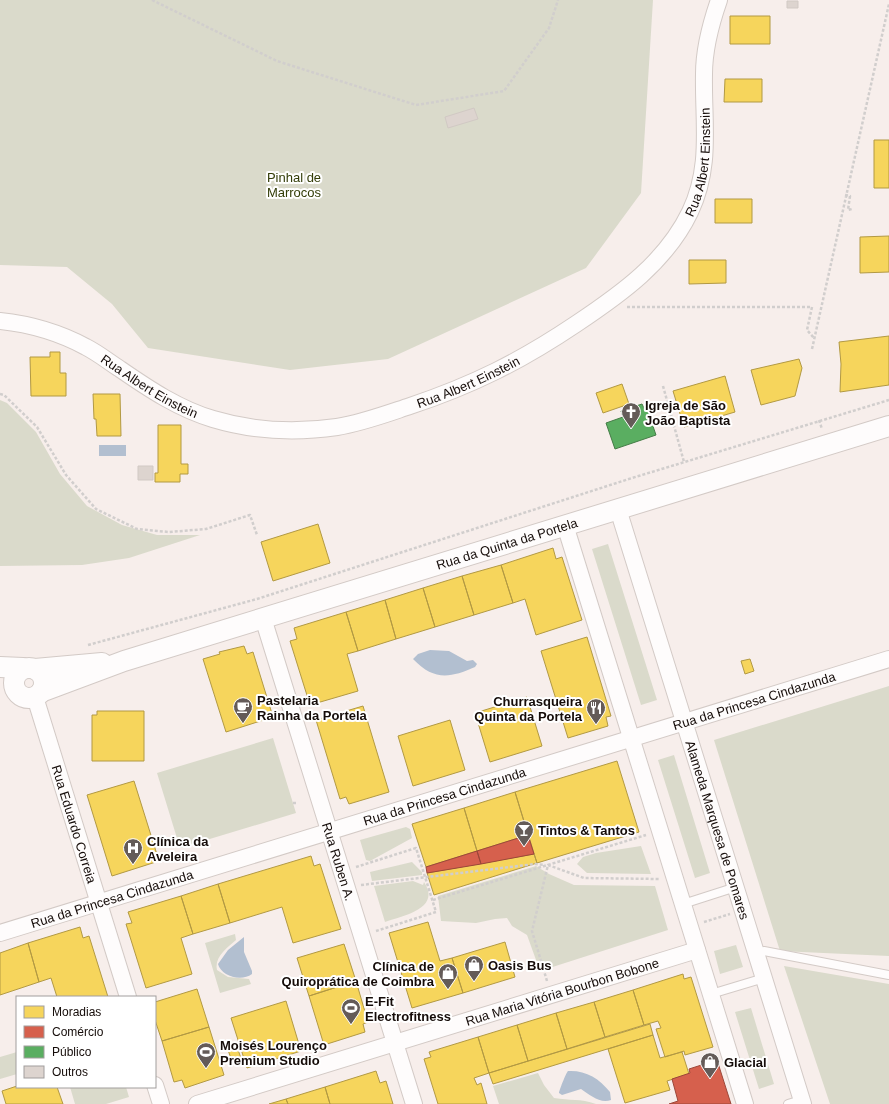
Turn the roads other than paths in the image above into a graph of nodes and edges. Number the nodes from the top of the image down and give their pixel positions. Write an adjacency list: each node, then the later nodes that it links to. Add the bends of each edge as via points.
1 (719, 0): 2 (street, Rua Albert Einstein, via 705,57 705,160 700,186 690,211 666,250 628,287 602,307 540,348 453,392 372,419 338,426 304,430 240,426 183,408 149,389 88,348 41,329)
2 (0, 320)
3 (889, 426): 4 (street, Rua da Quinta da Portela)
4 (618, 509): 5 (street, Rua da Quinta da Portela); 13 (street, Alameda Marquesa de Pomares)
5 (565, 525): 6 (street, Rua da Quinta da Portela); 14 (street)
6 (263, 618): 8 (street, Rua da Quinta da Portela); 15 (street, Rua Ruben A.)
7 (889, 659): 13 (street, Rua da Princesa Cindazunda)
8 (124, 661): 10 (street, Rua da Quinta da Portela); 12 (street, Rua da Quinta da Portela)
9 (0, 667): 10 (street, Rua da Quinta da Portela)
10 (29, 669): 11 (street, via 19,671); 12 (street, via 42,675 44,679 43,688)
11 (7, 684): 12 (street, via 25,697)
12 (38, 694): 17 (street, Rua Eduardo Correia)
13 (685, 722): 14 (street, Rua da Princesa Cindazunda); 16 (street, Alameda Marquesa de Pomares)
14 (631, 738): 15 (street, Rua da Princesa Cindazunda); 18 (street)
15 (330, 832): 17 (street, Rua da Princesa Cindazunda); 26 (street, Rua Ruben A.)
16 (736, 887): 18 (lane); 21 (street, Alameda Marquesa de Pomares)
17 (98, 903): 19 (street, Rua da Princesa Cindazunda); 25 (street, Rua Eduardo Correia)
18 (683, 904): 20 (street)
19 (0, 933)
20 (697, 950): 24 (street); 26 (street, Rua Maria Vitória Bourbon Bobone)
21 (756, 954): 22 (lane, via 764,951); 23 (street, Alameda Marquesa de Pomares)
22 (889, 975)
23 (764, 978): 24 (lane); 28 (street, Alameda Marquesa de Pomares)
24 (711, 994): 32 (street)
25 (128, 996)
26 (395, 1043): 30 (street, Rua Maria Vitória Bourbon Bobone); 31 (street, Rua Ruben A.)
27 (156, 1088): 29 (street)
28 (797, 1103)
29 (161, 1104)
30 (197, 1104)
31 (414, 1104)
32 (745, 1104)

